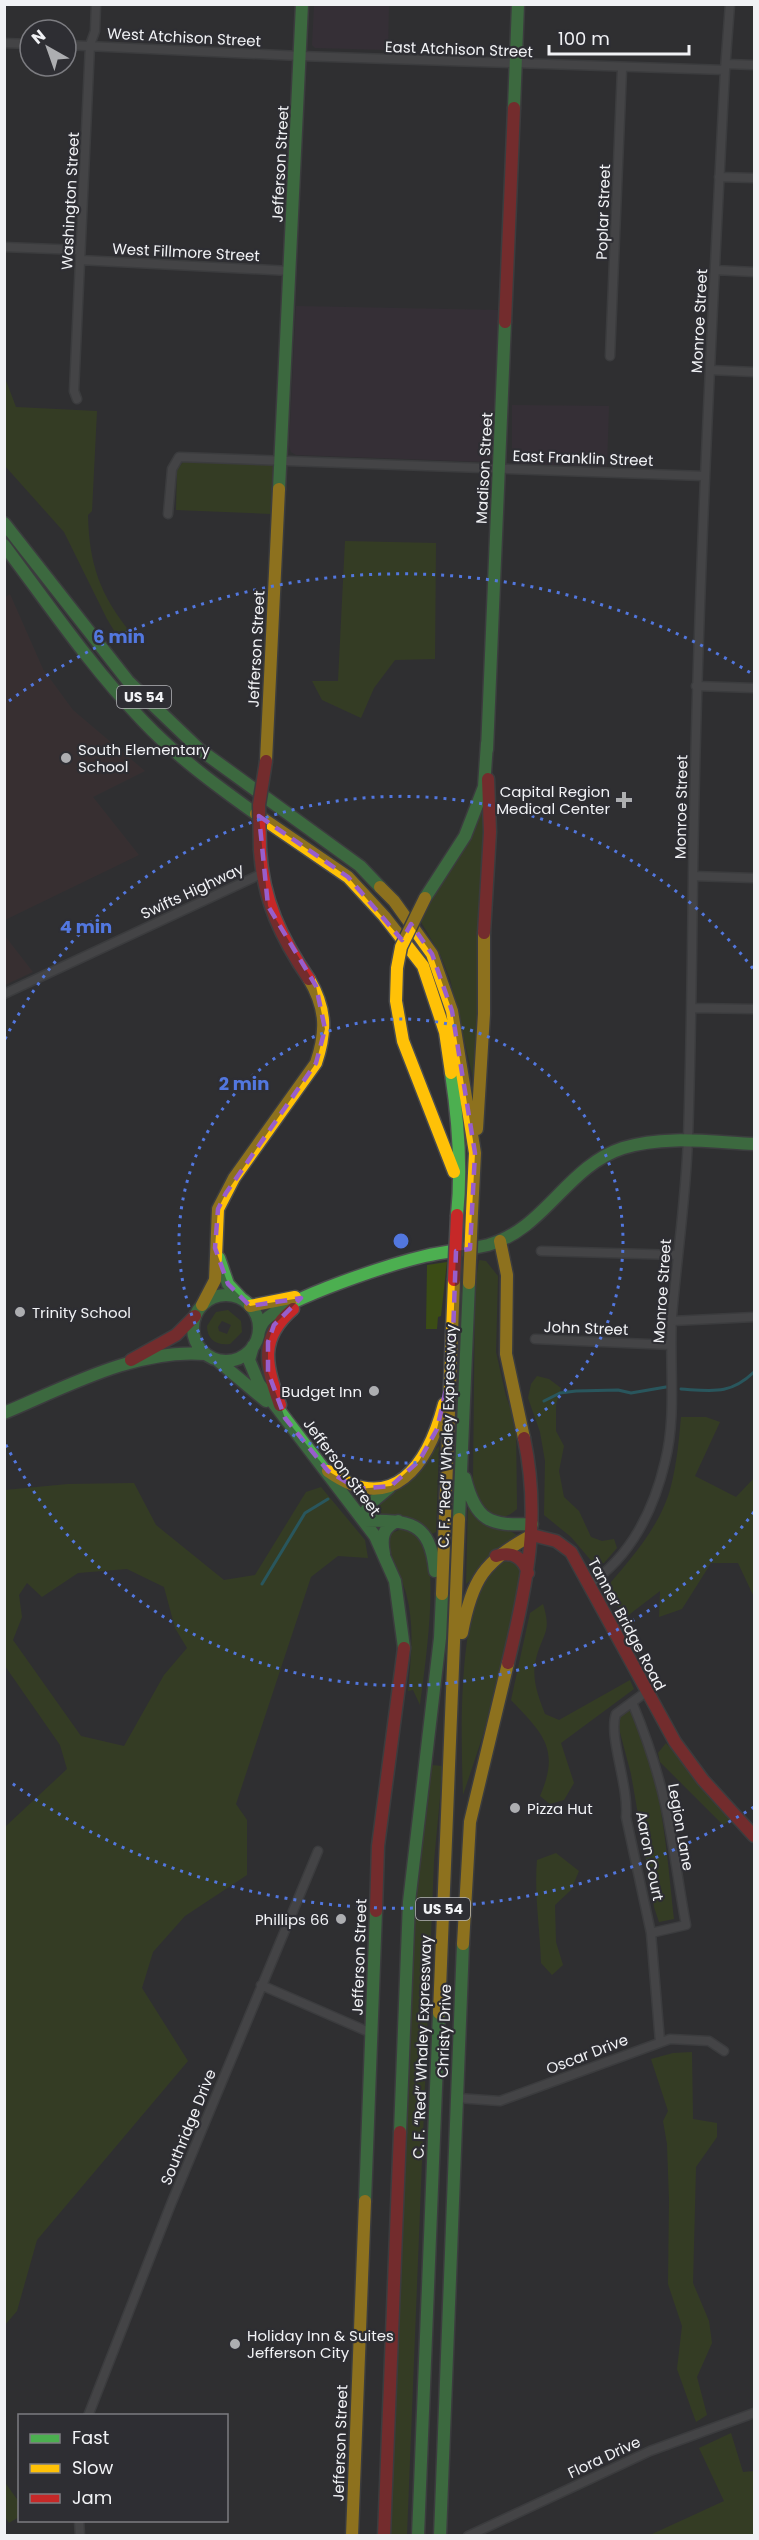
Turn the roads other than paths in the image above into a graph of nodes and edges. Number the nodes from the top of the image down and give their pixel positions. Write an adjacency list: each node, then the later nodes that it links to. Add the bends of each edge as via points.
1 (96, 4): 6 (street, Washington Street)
2 (302, 4): 7 (main road, Jefferson Street)
3 (519, 4): 8 (main road, Madison Street)
4 (730, 4): 10 (street, Monroe Street)
5 (78, 45): 6 (street, West Atchison Street)
6 (90, 45): 7 (street, West Atchison Street); 15 (street, Washington Street)
7 (300, 56): 8 (street, East Atchison Street); 18 (main road, Jefferson Street)
8 (516, 65): 11 (street, East Atchison Street); 25 (main road, Madison Street)
9 (754, 65): 10 (street, East Atchison Street)
10 (726, 67): 11 (street, East Atchison Street); 12 (street, Monroe Street)
11 (622, 69): 20 (street, Poplar Street)
12 (719, 177): 13 (street); 17 (street, Monroe Street)
13 (754, 178)
14 (4, 247): 15 (street)
15 (80, 250): 16 (street, Washington Street)
16 (80, 260): 18 (street, West Fillmore Street); 23 (street, Washington Street)
17 (715, 270): 19 (street); 21 (street, Monroe Street)
18 (290, 271): 24 (main road, Jefferson Street)
19 (754, 272)
20 (610, 356)
21 (710, 370): 22 (street); 26 (street, Monroe Street)
22 (754, 372)
23 (77, 399)
24 (281, 462): 25 (street, East Franklin Street); 27 (street, East Franklin Street, via 179,457 172,469); 33 (main road, Jefferson Street, bridge, via 266,761 259,806)
25 (501, 468): 26 (street, East Franklin Street); 32 (main road, Madison Street)
26 (704, 476): 30 (street, Monroe Street)
27 (168, 514)
28 (4, 523): 41 (main road, C. F. “Red” Whaley Expressway / US 54, via 128,681 199,749 360,866 394,901 432,954 452,1011)
29 (4, 545): 42 (main road, C. F. “Red” Whaley Expressway / US 54, via 91,662 144,722 219,788 348,877 423,966 444,1032 456,1106)
30 (696, 686): 31 (street); 34 (street, Monroe Street)
31 (754, 688)
32 (487, 743): 41 (main road, Madison Street, via 490,832); 42 (main road, bridge, via 484,787 465,836 425,897 401,947 397,968 396,1000 404,1041)
33 (261, 874): 36 (street, Swifts Highway); 44 (main road, Jefferson Street, via 280,934 321,1000 323,1047 316,1063 226,1193 218,1209)
34 (693, 876): 35 (street); 37 (street, Monroe Street)
35 (754, 878)
36 (4, 994)
37 (692, 1008): 38 (street); 39 (street, Monroe Street)
38 (754, 1009)
39 (688, 1143): 40 (main road); 43 (main road, via 625,1148 593,1162 538,1216); 46 (street, Monroe Street)
40 (754, 1144)
41 (475, 1153): 61 (main road, C. F. “Red” Whaley Expressway / US 54, bridge)
42 (460, 1189): 57 (main road, C. F. “Red” Whaley Expressway / US 54, bridge)
43 (500, 1241): 47 (main road, via 394,1264); 66 (main road, via 507,1275 506,1354 532,1475)
44 (216, 1248): 49 (main road, via 228,1284); 50 (main road, Jefferson Street, via 215,1280)
45 (542, 1251): 46 (street)
46 (678, 1255): 52 (street, Monroe Street)
47 (328, 1290): 48 (main road); 49 (main road)
48 (311, 1297): 54 (main road, via 264,1320); 60 (main road, via 276,1323 268,1342 268,1372)
49 (246, 1303): 50 (main road, via 221,1295); 54 (main road, via 259,1325)
50 (199, 1310): 56 (main road, via 194,1336); 58 (main road, via 176,1335)
51 (754, 1317): 52 (street)
52 (672, 1321): 55 (street, Monroe Street)
53 (535, 1339): 55 (street, John Street)
54 (256, 1341): 56 (main road, via 236,1359); 60 (main road, via 249,1360 253,1372)
55 (671, 1345): 70 (street, Monroe Street, via 670,1422 657,1493 626,1551 606,1573)
56 (210, 1356): 58 (main road, via 182,1351); 60 (main road)
57 (452, 1363): 63 (main road, via 432,1441 411,1470); 71 (main road, C. F. “Red” Whaley Expressway / US 54)
58 (117, 1368): 59 (main road)
59 (4, 1413)
60 (285, 1418): 62 (main road, Jefferson Street)
61 (461, 1459): 66 (main road, via 472,1503 484,1519 498,1526); 72 (main road, C. F. “Red” Whaley Expressway / US 54)
62 (328, 1471): 63 (main road, via 358,1489); 64 (main road, Jefferson Street)
63 (391, 1486): 64 (main road, via 371,1503)
64 (363, 1519): 65 (main road); 67 (main road, Jefferson Street)
65 (398, 1521): 67 (main road, via 382,1534); 71 (main road, via 419,1527 432,1544)
66 (532, 1529): 68 (main road); 69 (main road, Christy Drive); 70 (main road, Tanner Bridge Road, via 564,1545)
67 (384, 1554): 79 (main road, Jefferson Street, via 395,1581 405,1652 378,1846)
68 (494, 1557): 69 (main road, via 502,1553 517,1555); 72 (main road, via 474,1583 466,1608)
69 (528, 1573): 82 (main road, Christy Drive, via 470,1822)
70 (589, 1584): 73 (main road, Tanner Bridge Road)
71 (440, 1638): 86 (main road, C. F. “Red” Whaley Expressway / US 54, via 409,1902)
72 (452, 1689): 87 (main road, C. F. “Red” Whaley Expressway / US 54)
73 (646, 1692): 74 (street, Aaron Court); 75 (main road, Tanner Bridge Road, via 702,1780)
74 (632, 1702): 77 (street, Aaron Court, via 616,1713 613,1730 628,1799 626,1817); 77 (street, Legion Lane, via 658,1776 687,1925)
75 (754, 1836)
76 (318, 1851): 78 (street, Southridge Drive)
77 (651, 1933): 80 (street, Aaron Court)
78 (261, 1985): 79 (street); 84 (street, Southridge Drive)
79 (371, 2033): 85 (main road, Jefferson Street)
80 (660, 2042): 81 (street, Oscar Drive, via 681,2037 697,2039 712,2042); 82 (street, Oscar Drive, via 500,2102)
81 (724, 2051)
82 (457, 2098): 88 (main road, Christy Drive)
83 (754, 2413): 89 (street, Flora Drive, via 650,2451)
84 (88, 2414)
85 (352, 2535)
86 (384, 2535)
87 (418, 2535)
88 (440, 2535)
89 (468, 2535)

